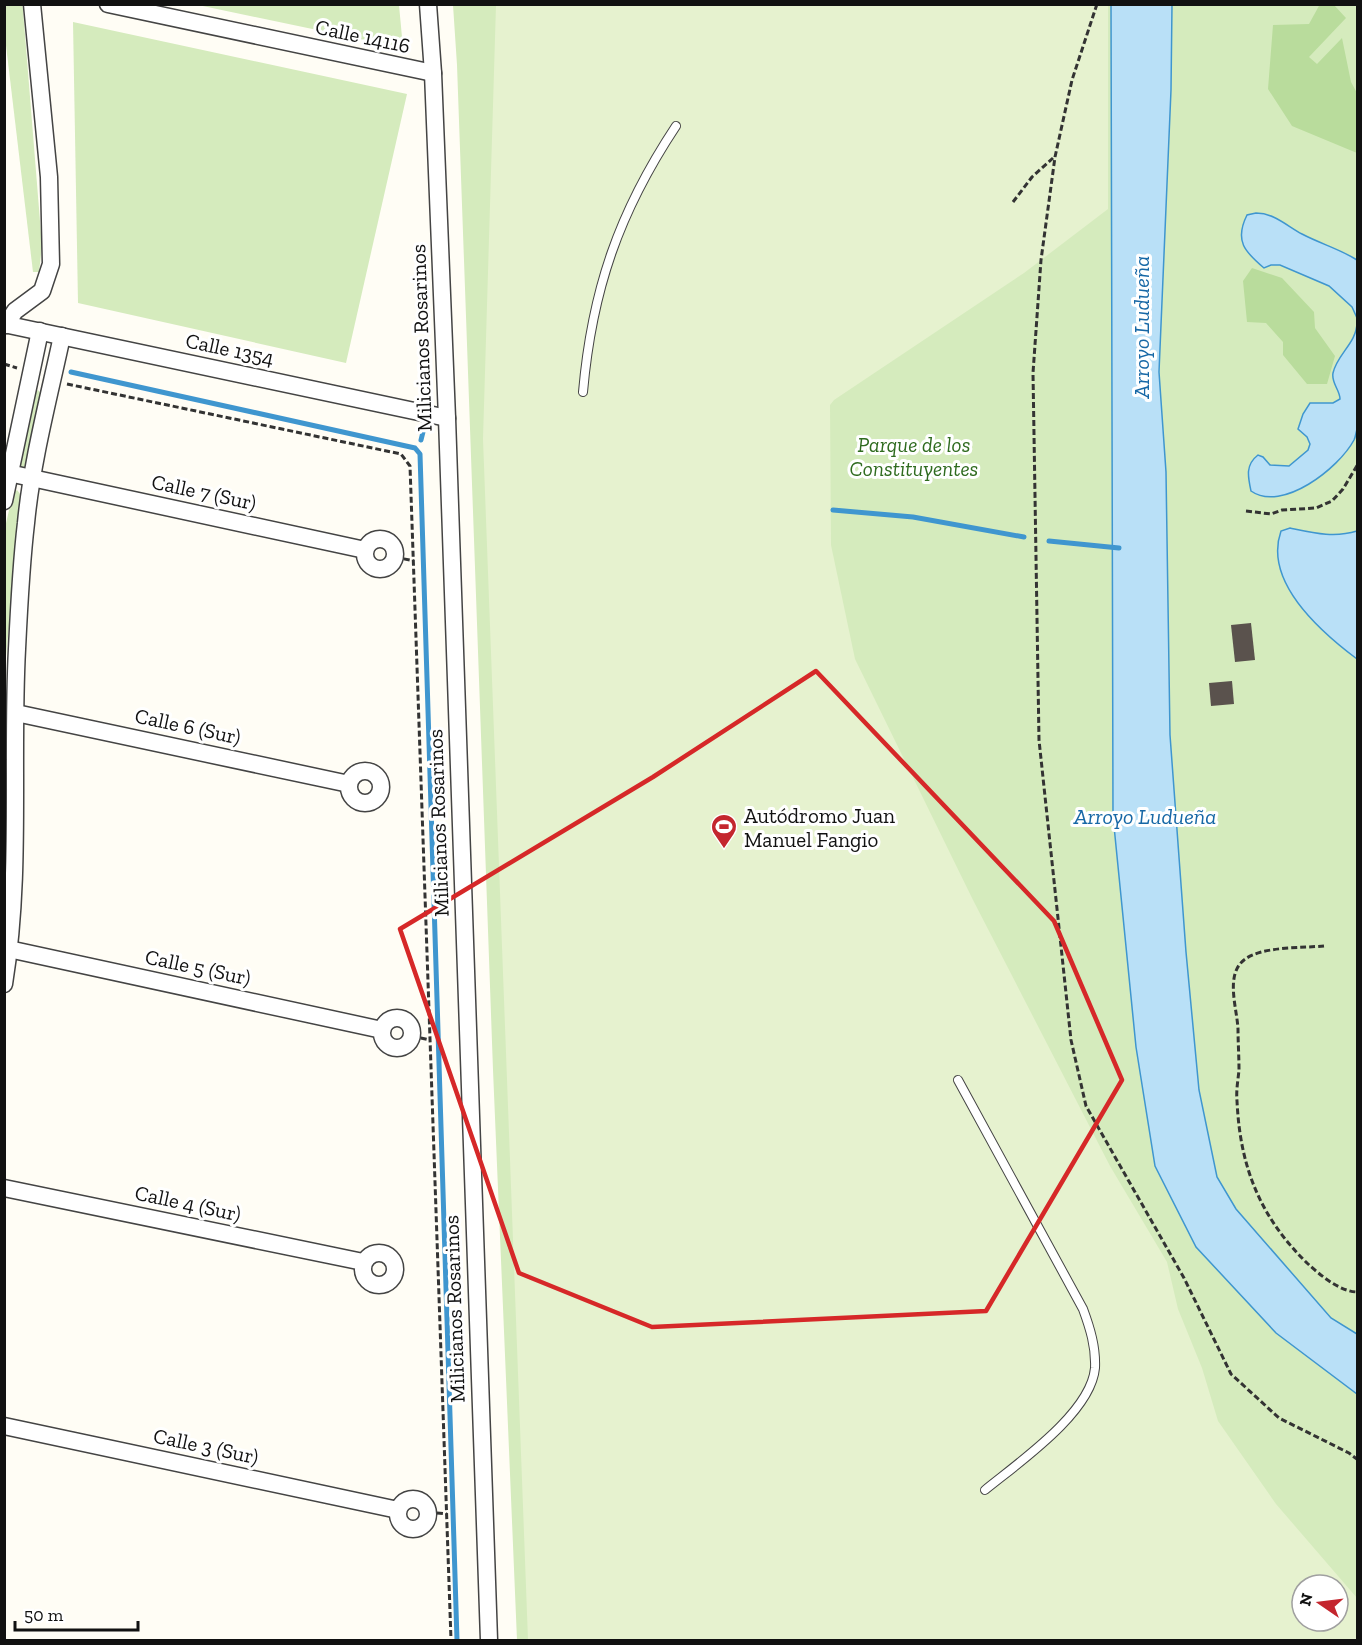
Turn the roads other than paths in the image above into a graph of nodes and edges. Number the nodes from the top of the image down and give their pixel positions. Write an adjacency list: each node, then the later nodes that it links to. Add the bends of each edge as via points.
1 (32, 4): 6 (street, via 49,177 51,264 42,291 15,311)
2 (108, 4): 4 (street, Calle 14116)
3 (428, 4): 4 (street, Milicianos Rosarinos)
4 (433, 73): 10 (street, Milicianos Rosarinos)
5 (676, 126): 9 (lane, via 642,180 605,268 592,319)
6 (5, 325): 7 (street, Calle 1354)
7 (40, 331): 8 (street, Calle 1354); 11 (street)
8 (62, 336): 10 (street, Calle 1354); 12 (street)
9 (583, 392)
10 (447, 418): 26 (street, Milicianos Rosarinos)
11 (7, 472): 12 (street, Calle 7 (Sur)); 13 (street)
12 (33, 478): 14 (street, Calle 7 (Sur), via 365,550 372,540 384,539 393,546); 15 (street, via 16,651)
13 (4, 501)
14 (395, 557)
15 (16, 712): 16 (street, Calle 6 (Sur)); 17 (street, via 15,879)
16 (349, 784)
17 (7, 948): 18 (street); 19 (street, Calle 5 (Sur), via 382,1030 388,1020 400,1018 410,1024)
18 (4, 984)
19 (412, 1036)
20 (958, 1080): 24 (lane, via 1083,1309 1095,1353 1091,1385 1070,1416)
21 (4, 1188): 22 (street, Calle 4 (Sur))
22 (363, 1262)
23 (4, 1426): 25 (street, Calle 3 (Sur), via 398,1510 411,1499 422,1502)
24 (985, 1490)
25 (428, 1512)
26 (489, 1641)

